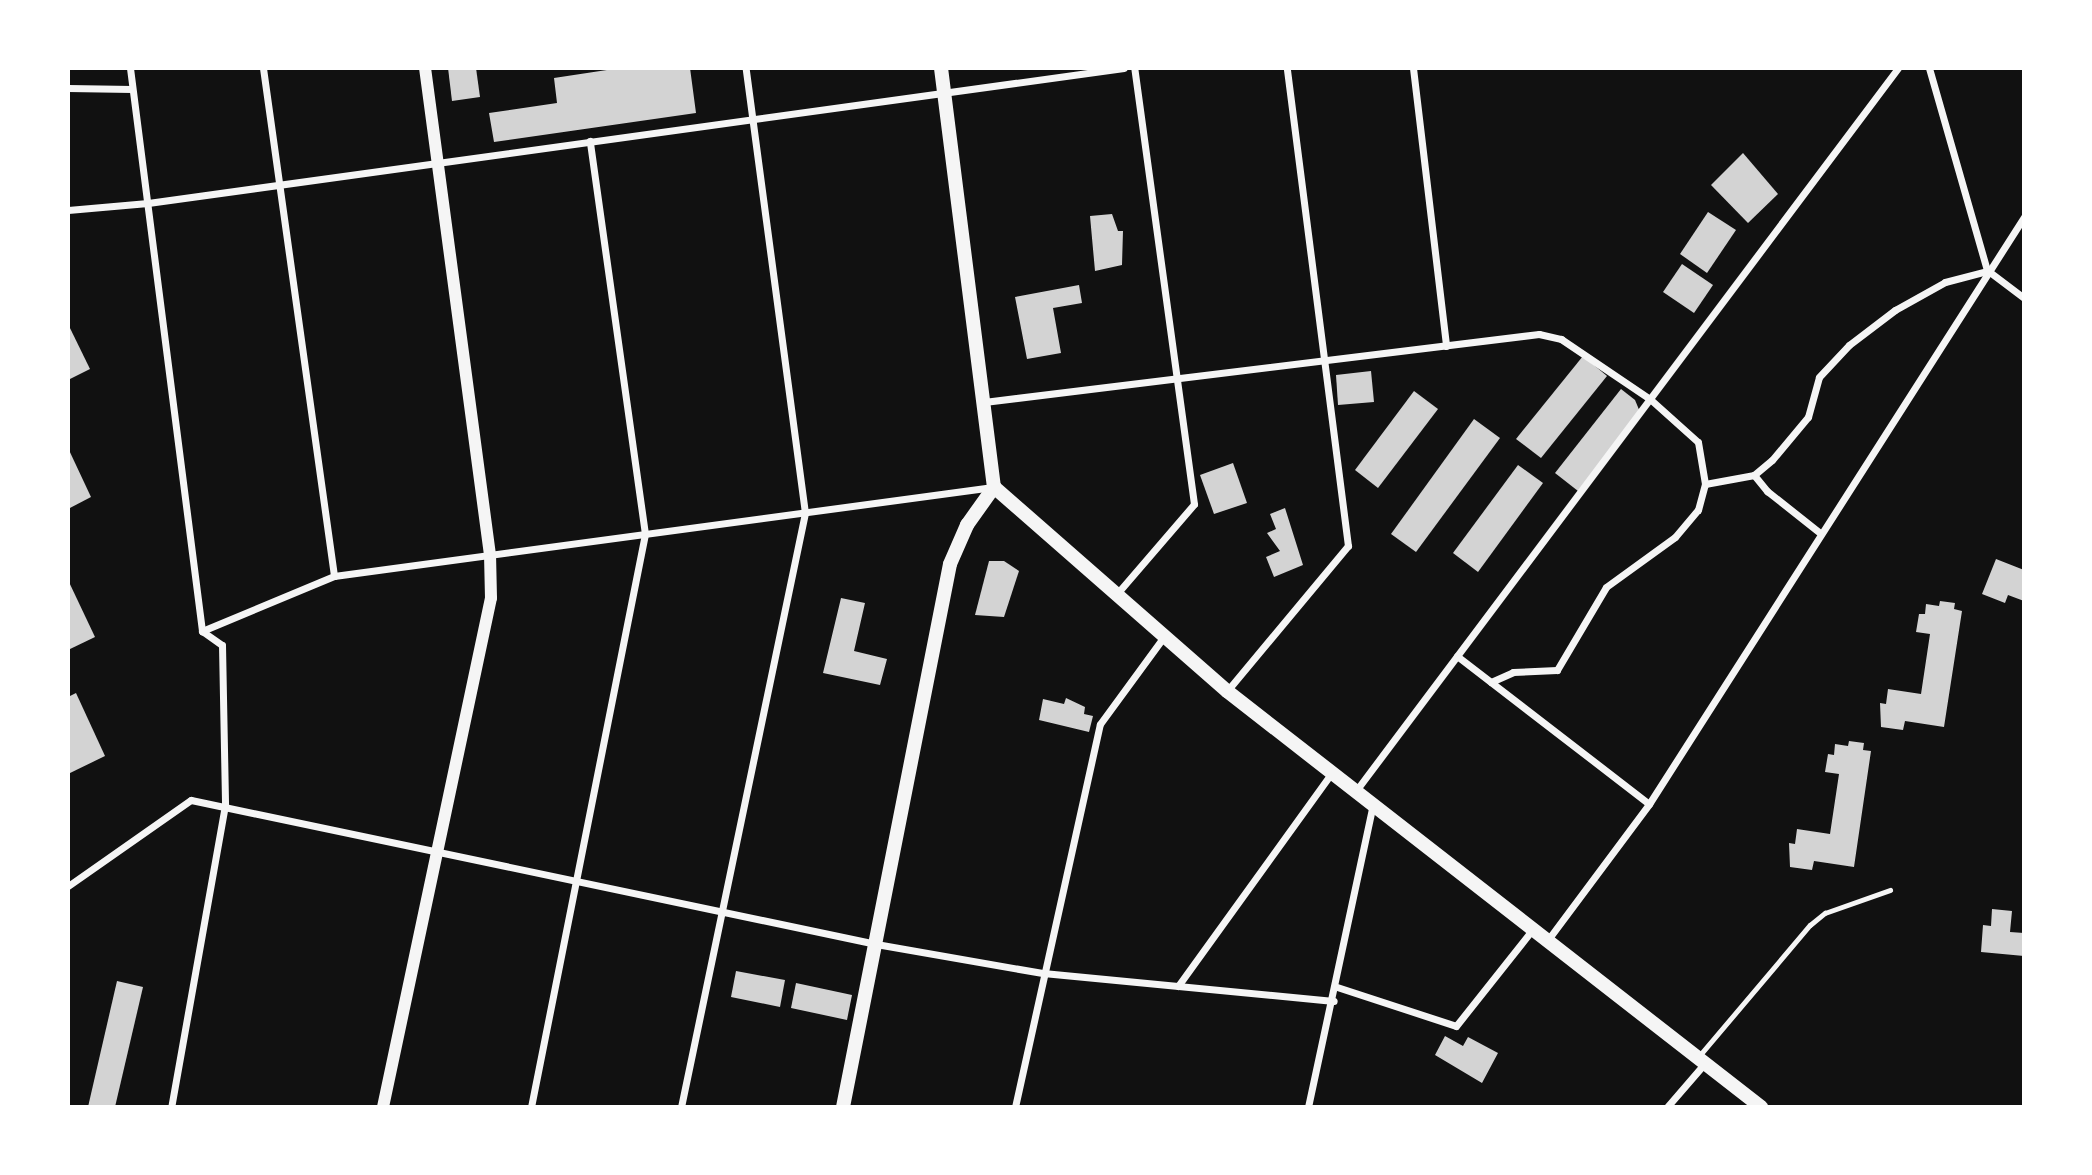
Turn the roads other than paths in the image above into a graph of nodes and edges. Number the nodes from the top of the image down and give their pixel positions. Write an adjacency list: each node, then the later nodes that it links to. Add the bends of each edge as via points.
1 (130, 68): 13 (street)
2 (263, 68): 18 (street)
3 (425, 68): 17 (street)
4 (746, 68): 15 (street)
5 (941, 68): 14 (main road)
6 (1124, 68): 14 (street)
7 (1134, 68): 26 (street)
8 (1287, 68): 25 (street)
9 (1413, 68): 24 (street)
10 (1898, 68): 27 (street)
11 (1929, 68): 22 (street)
12 (68, 88): 13 (street)
13 (132, 89): 19 (street)
14 (944, 92): 15 (street); 28 (main road)
15 (752, 118): 16 (street); 32 (street)
16 (590, 141): 17 (street); 34 (street)
17 (438, 163): 18 (street); 35 (street)
18 (279, 185): 19 (street); 36 (street)
19 (148, 204): 20 (street); 38 (street)
20 (68, 210)
21 (2024, 217): 22 (street)
22 (1987, 270): 23 (street); 29 (street, via 1945,282 1895,310 1849,345 1819,377 1808,417); 33 (street)
23 (2024, 298)
24 (1446, 346): 25 (street); 27 (street, via 1539,334 1561,340)
25 (1324, 361): 26 (street); 42 (street, via 1348,546)
26 (1177, 379): 28 (street); 37 (street, via 1194,504)
27 (1650, 399): 30 (street, via 1698,442); 40 (street)
28 (984, 402): 31 (main road)
29 (1754, 475): 30 (street); 33 (street)
30 (1705, 484): 41 (street, via 1698,510 1675,537 1606,587 1556,670 1513,672)
31 (995, 487): 32 (street); 37 (main road); 55 (main road, via 967,525 950,564)
32 (805, 513): 34 (street); 52 (street)
33 (1819, 532): 45 (street)
34 (645, 534): 35 (street); 49 (street)
35 (489, 555): 36 (street); 48 (street, via 491,598)
36 (334, 576): 38 (street)
37 (1115, 596): 39 (main road)
38 (202, 631): 46 (street, via 222,645)
39 (1163, 638): 42 (main road); 56 (street, via 1100,724)
40 (1457, 656): 41 (street); 44 (street)
41 (1491, 682): 45 (street)
42 (1227, 691): 43 (main road)
43 (1331, 774): 44 (main road); 57 (street)
44 (1354, 793): 47 (main road)
45 (1649, 804): 54 (street)
46 (225, 805): 48 (street); 50 (street, via 191,800); 61 (street)
47 (1373, 808): 53 (main road); 58 (street)
48 (436, 854): 49 (street); 62 (street)
49 (578, 882): 52 (street); 63 (street)
50 (68, 886)
51 (1890, 890): 60 (lane, via 1825,913 1810,925)
52 (722, 912): 55 (street); 64 (street)
53 (1532, 930): 54 (main road); 58 (street, via 1456,1026)
54 (1547, 942): 60 (main road)
55 (876, 944): 56 (street); 65 (main road)
56 (1043, 973): 57 (street); 66 (street)
57 (1178, 986): 59 (street)
58 (1337, 987): 59 (street)
59 (1334, 1000): 67 (street)
60 (1701, 1060): 68 (street); 69 (main road)
61 (171, 1107)
62 (383, 1107)
63 (531, 1107)
64 (681, 1107)
65 (843, 1107)
66 (1015, 1107)
67 (1308, 1107)
68 (1667, 1107)
69 (1761, 1107)

